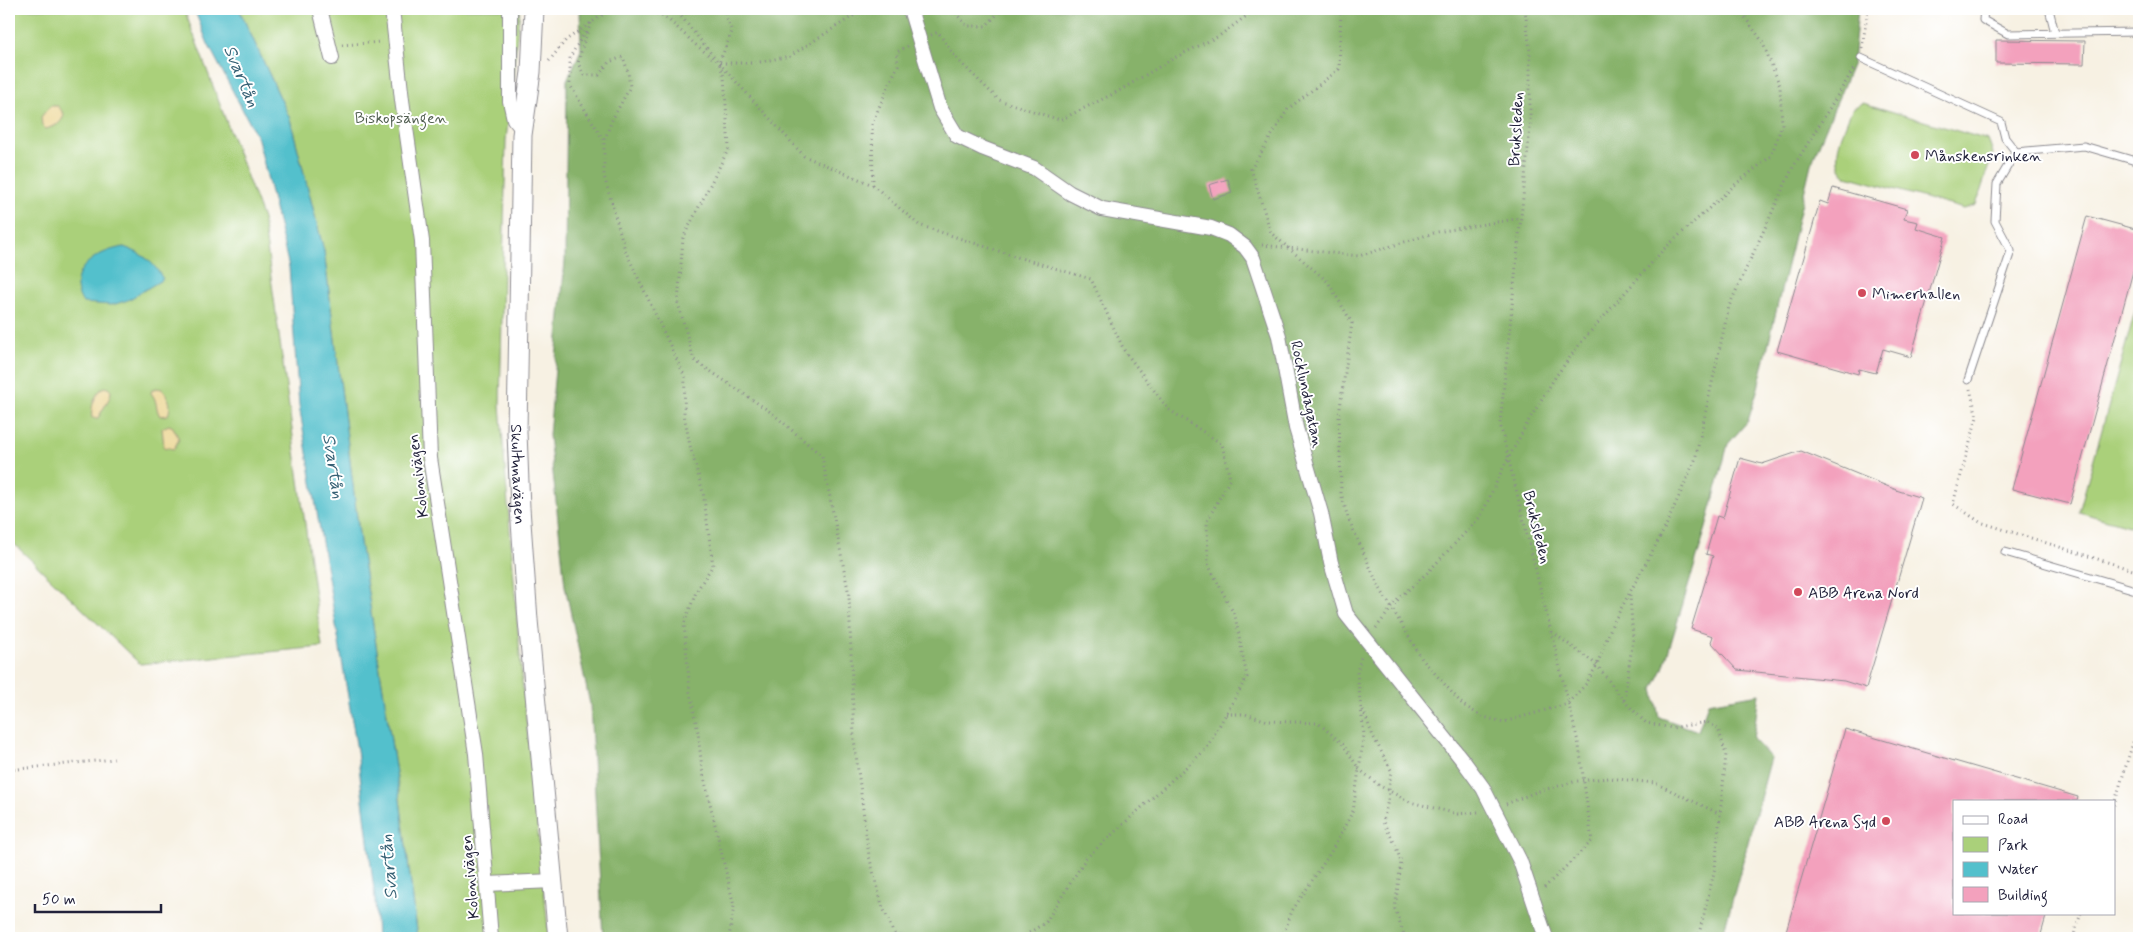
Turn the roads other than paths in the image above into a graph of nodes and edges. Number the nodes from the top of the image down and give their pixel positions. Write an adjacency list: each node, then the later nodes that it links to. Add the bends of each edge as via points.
1 (320, 9): 10 (street)
2 (392, 9): 19 (street, Kolonivägen, via 422,241 430,458 476,754)
3 (510, 9): 12 (street, via 510,100 514,119)
4 (534, 9): 12 (street, Skultunavägen, via 531,72)
5 (910, 9): 22 (street, Rocklundagatan, via 940,108 958,136 1034,168 1070,194 1102,209 1229,234 1253,258 1279,336 1296,428 1346,614 1483,788 1520,861)
6 (1984, 9): 9 (lane, via 1983,20 2008,34)
7 (2049, 9): 9 (lane)
8 (2139, 32): 9 (lane)
9 (2055, 33)
10 (330, 52)
11 (1861, 58): 13 (lane, via 2001,122 2005,138)
12 (523, 130): 18 (street, Skultunavägen, via 517,432 520,508)
13 (2016, 152): 14 (lane, via 2084,146); 15 (lane, via 1998,184 1996,221 2011,251)
14 (2139, 162)
15 (1968, 380)
16 (2005, 552): 17 (lane)
17 (2139, 591)
18 (553, 881): 19 (street); 21 (street, Skultunavägen)
19 (487, 884): 20 (street, Kolonivägen)
20 (491, 938)
21 (558, 938)
22 (1546, 938)

